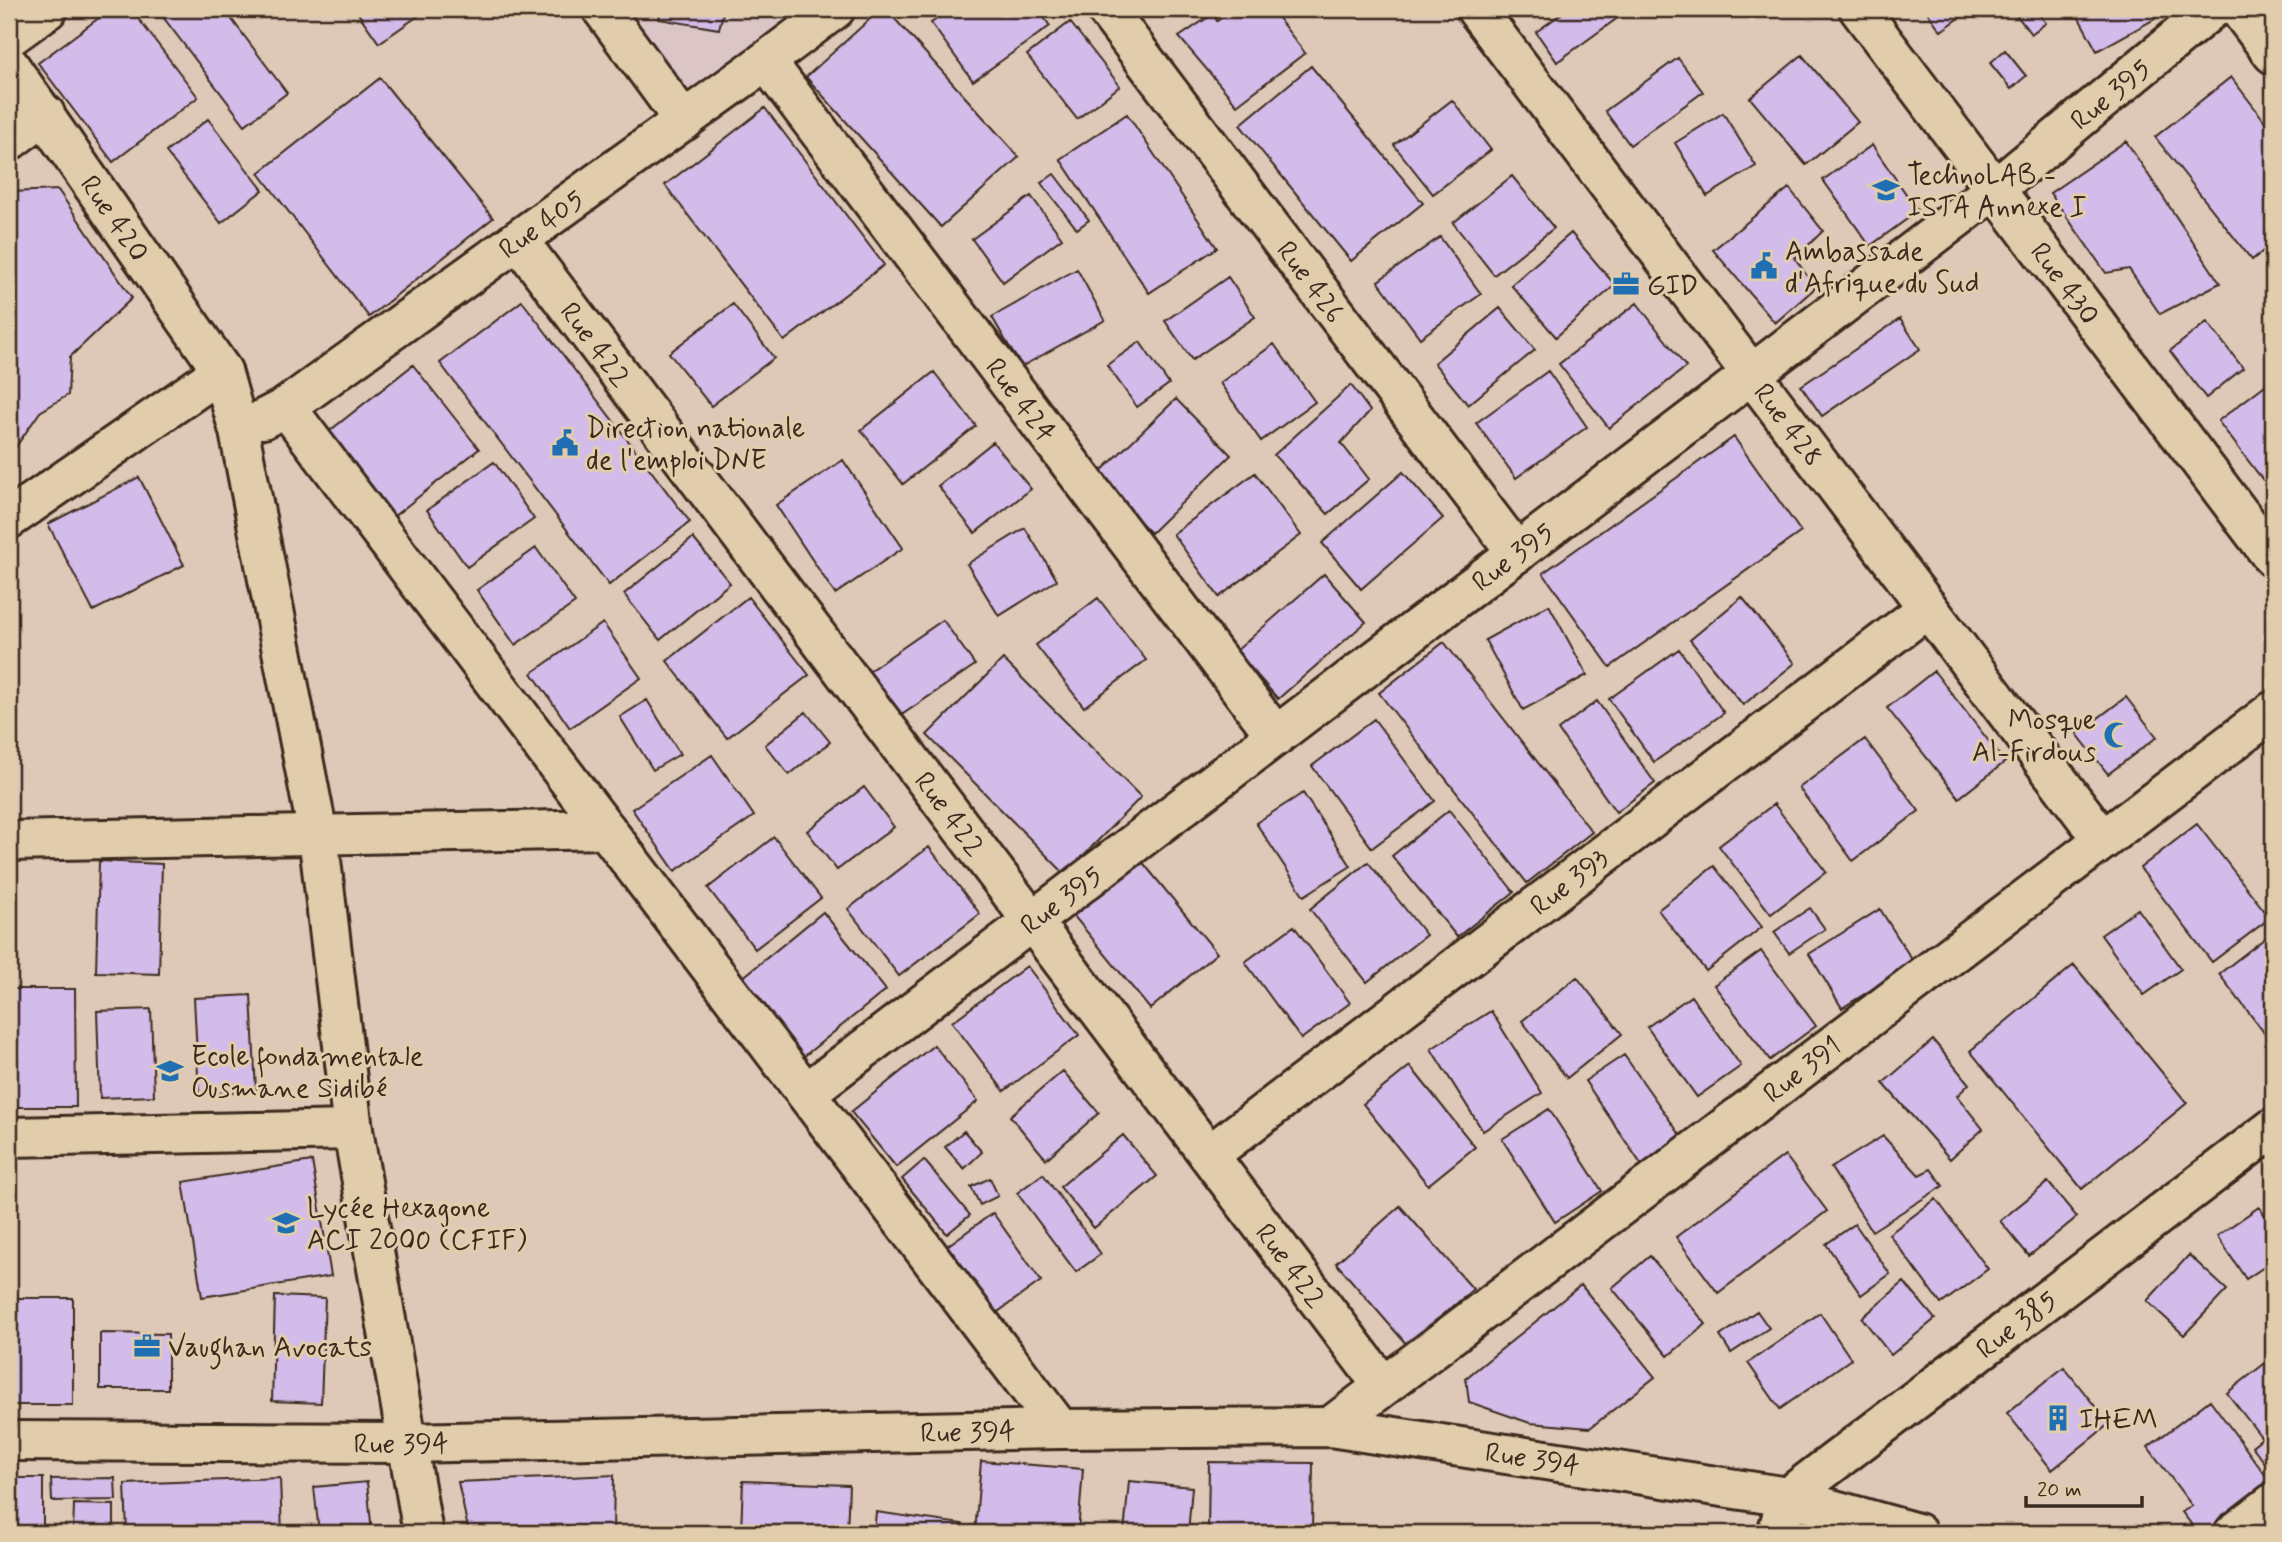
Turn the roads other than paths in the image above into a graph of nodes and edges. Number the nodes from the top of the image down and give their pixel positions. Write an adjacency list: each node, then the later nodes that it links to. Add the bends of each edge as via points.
1 (48, 9): 9 (street)
2 (602, 9): 14 (street)
3 (835, 9): 11 (street, Rue 405)
4 (1106, 9): 23 (street, Rue 426)
5 (1476, 9): 19 (street, Rue 428)
6 (1859, 9): 16 (street, Rue 430)
7 (2212, 9): 16 (street, Rue 395)
8 (2239, 9): 10 (street)
9 (9, 37)
10 (2273, 54)
11 (766, 61): 14 (street, Rue 405); 27 (street, Rue 424)
12 (9, 65): 13 (street, Rue 420)
13 (45, 114): 15 (street); 18 (street, Rue 420)
14 (684, 121): 17 (street, Rue 405)
15 (9, 141)
16 (1995, 189): 19 (street, Rue 395); 24 (street, Rue 430)
17 (518, 240): 20 (street, Rue 405); 32 (street, Rue 422)
18 (222, 371): 21 (street, Rue 420); 22 (street)
19 (1752, 374): 23 (street, Rue 395); 25 (street, Rue 428)
20 (286, 407): 21 (street, Rue 405); 28 (street)
21 (239, 432): 29 (street, Rue 420)
22 (9, 519)
23 (1517, 552): 27 (street, Rue 395)
24 (2273, 558)
25 (1928, 608): 30 (street, Rue 428); 37 (street, Rue 393)
26 (2273, 711): 30 (street, Rue 391)
27 (1276, 736): 32 (street, Rue 395)
28 (606, 829): 29 (street); 33 (street)
29 (318, 835): 31 (street); 35 (street, Rue 420)
30 (2103, 840): 38 (street, Rue 391)
31 (9, 841)
32 (1032, 920): 33 (street, Rue 395); 37 (street, Rue 422)
33 (806, 1093): 40 (street)
34 (2273, 1128): 43 (street, Rue 385)
35 (352, 1130): 36 (street); 42 (street, Rue 420)
36 (9, 1137)
37 (1209, 1155): 38 (street, Rue 422)
38 (1383, 1387): 39 (street, Rue 391)
39 (1331, 1427): 40 (street, Rue 394); 43 (street, Rue 394)
40 (1060, 1429): 42 (street, Rue 394)
41 (9, 1441): 42 (street, Rue 394)
42 (407, 1443): 45 (street, Rue 420)
43 (1788, 1497): 46 (street); 47 (street, Rue 394)
44 (2273, 1503): 48 (street)
45 (423, 1533)
46 (1777, 1533)
47 (1917, 1533)
48 (2234, 1533)

